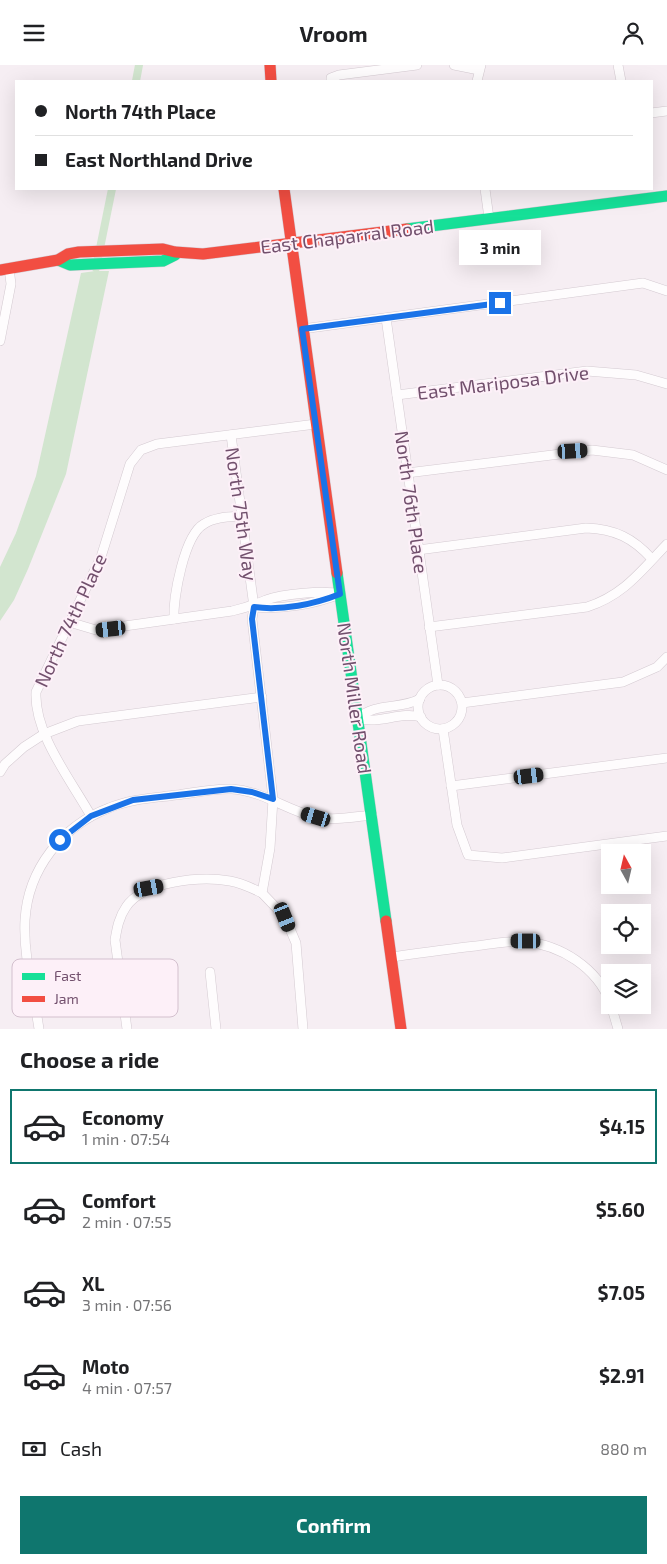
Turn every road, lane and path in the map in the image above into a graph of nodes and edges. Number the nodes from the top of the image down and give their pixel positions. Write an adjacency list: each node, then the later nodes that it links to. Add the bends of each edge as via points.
1 (270, 65): 7 (street)
2 (417, 65): 6 (street, via 339,75)
3 (454, 65): 5 (street)
4 (618, 65): 9 (street)
5 (480, 67): 8 (street)
6 (331, 79)
7 (271, 80)
8 (477, 80)
9 (621, 80)
10 (667, 111): 11 (street)
11 (653, 113)
12 (284, 190): 16 (street, North Miller Road)
13 (485, 190): 15 (street)
14 (667, 195): 15 (street, East Chaparral Road)
15 (489, 218): 16 (street, East Chaparral Road)
16 (292, 244): 17 (street, East Chaparral Road); 22 (street, North Miller Road)
17 (175, 255): 18 (street, East Chaparral Road, via 163,261 70,265); 18 (street, East Chaparral Road, via 163,249 115,250 68,253)
18 (58, 260): 19 (street, East Chaparral Road)
19 (5, 269): 23 (street, via 11,284)
20 (667, 291): 21 (street, via 643,283)
21 (386, 319): 22 (street); 25 (street, North 76th Place)
22 (302, 329): 26 (street, North Miller Road)
23 (0, 341)
24 (667, 384): 25 (street, East Mariposa Drive, via 636,375 587,371)
25 (397, 395): 29 (street, North 76th Place)
26 (316, 424): 27 (street); 34 (street, North Miller Road)
27 (231, 435): 30 (street, North 75th Way); 37 (street, North 74th Place, via 156,444 142,450 130,464 101,557)
28 (667, 471): 29 (street, via 633,455 592,450)
29 (408, 473): 32 (street, North 76th Place)
30 (242, 516): 35 (street, North 75th Way); 36 (street, via 216,519 202,524 194,533 175,591)
31 (667, 544): 33 (street)
32 (418, 550): 33 (street, via 586,528 623,534 639,544); 38 (street, North 76th Place)
33 (652, 559): 38 (street, via 619,593 587,607)
34 (340, 594): 35 (street, via 296,605 269,609); 45 (street, North Miller Road)
35 (254, 607): 36 (street); 41 (street, North 75th Way, via 252,619)
36 (174, 619): 37 (street, via 96,630)
37 (69, 622): 47 (street, North 74th Place, via 36,691 36,709)
38 (430, 627): 40 (street, North 76th Place)
39 (667, 657): 43 (street, via 657,667 623,682)
40 (438, 685): 42 (street, via 426,691); 43 (street, via 451,687)
41 (262, 697): 47 (street, via 93,718); 51 (street, North 75th Way)
42 (420, 699): 44 (street); 45 (street, via 368,710)
43 (462, 703): 46 (street, via 460,717)
44 (421, 717): 45 (street, via 368,721); 46 (street, via 429,726)
45 (358, 718): 52 (street, North Miller Road)
46 (443, 729): 50 (street)
47 (44, 734): 49 (street, via 12,758); 53 (street, North 74th Place)
48 (667, 758): 50 (street)
49 (0, 772)
50 (451, 785): 54 (street, via 457,825 468,855 502,858)
51 (273, 799): 52 (street, via 316,817); 53 (street, via 252,792 216,790 133,800); 55 (street, North 75th Way, via 270,848)
52 (372, 815): 56 (street, North Miller Road)
53 (91, 816): 57 (street, via 46,855 29,897 25,921)
54 (667, 836)
55 (262, 893): 58 (street, via 220,880 203,879 149,888 126,906 116,934); 63 (street, via 285,917 296,943)
56 (392, 957): 60 (street, via 526,941 575,959); 64 (street, North Miller Road)
57 (28, 959)
58 (117, 959)
59 (210, 972): 62 (street)
60 (601, 987)
61 (614, 1014): 65 (street)
62 (216, 1029)
63 (303, 1029)
64 (401, 1029)
65 (618, 1029)

